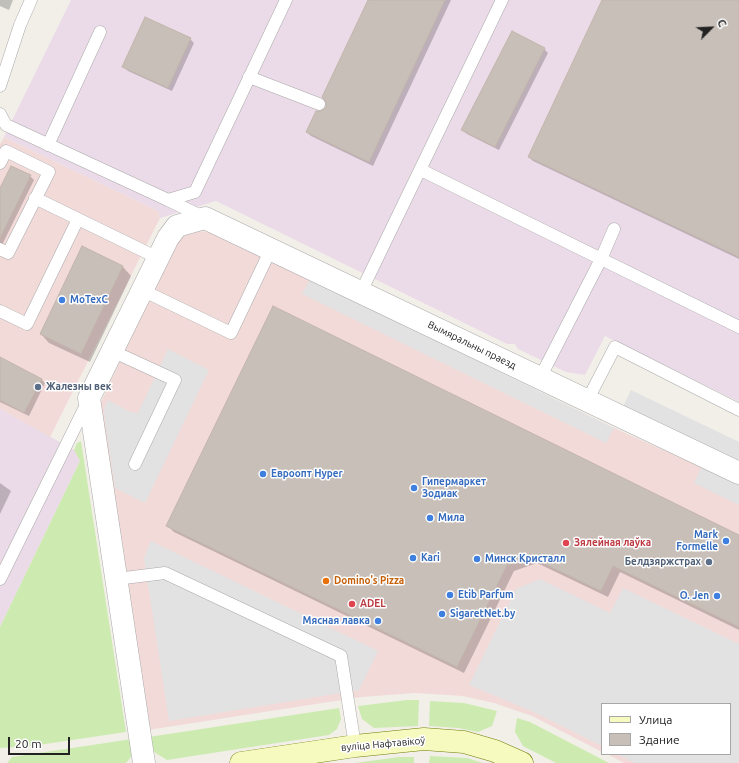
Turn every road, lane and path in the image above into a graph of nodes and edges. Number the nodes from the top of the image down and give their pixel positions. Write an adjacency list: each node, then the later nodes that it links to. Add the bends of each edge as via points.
1 (31, 0): 6 (lane)
2 (286, 0): 5 (lane)
3 (502, 0): 11 (lane)
4 (100, 32): 9 (lane)
5 (249, 77): 7 (lane); 12 (lane)
6 (0, 86)
7 (319, 104)
8 (0, 114): 9 (lane, via 6,126)
9 (48, 145): 14 (lane)
10 (0, 163): 13 (lane, via 6,151 49,172)
11 (421, 170): 21 (lane); 23 (lane)
12 (195, 192): 14 (lane); 15 (lane)
13 (35, 198): 16 (lane); 18 (lane, via 8,253)
14 (168, 200): 15 (lane)
15 (190, 218): 19 (street, Вымяральны праезд); 20 (street, via 168,238)
16 (78, 220): 20 (lane); 24 (lane, via 27,324)
17 (614, 229): 21 (lane)
18 (0, 249)
19 (271, 249): 22 (lane, via 231,333); 23 (street, Вымяральны праезд)
20 (158, 258): 22 (street)
21 (601, 259): 25 (lane); 27 (lane)
22 (142, 290): 26 (street)
23 (361, 292): 27 (street, Вымяральны праезд)
24 (0, 311)
25 (739, 327)
26 (112, 351): 28 (street); 31 (lane, via 174,380)
27 (540, 378): 29 (street, Вымяральны праезд)
28 (89, 398): 33 (lane); 34 (street)
29 (589, 402): 30 (lane, via 587,401 614,348); 32 (street, Вымяральны праезд)
30 (739, 410)
31 (135, 464)
32 (739, 473)
33 (0, 579)
34 (116, 579): 35 (lane, via 165,573 341,656); 36 (street)
35 (355, 746): 37 (street, вуліца Нафтавікоў); 38 (street, вуліца Нафтавікоў, via 424,740 464,742 495,751)
36 (144, 763)
37 (241, 763)
38 (522, 763)

